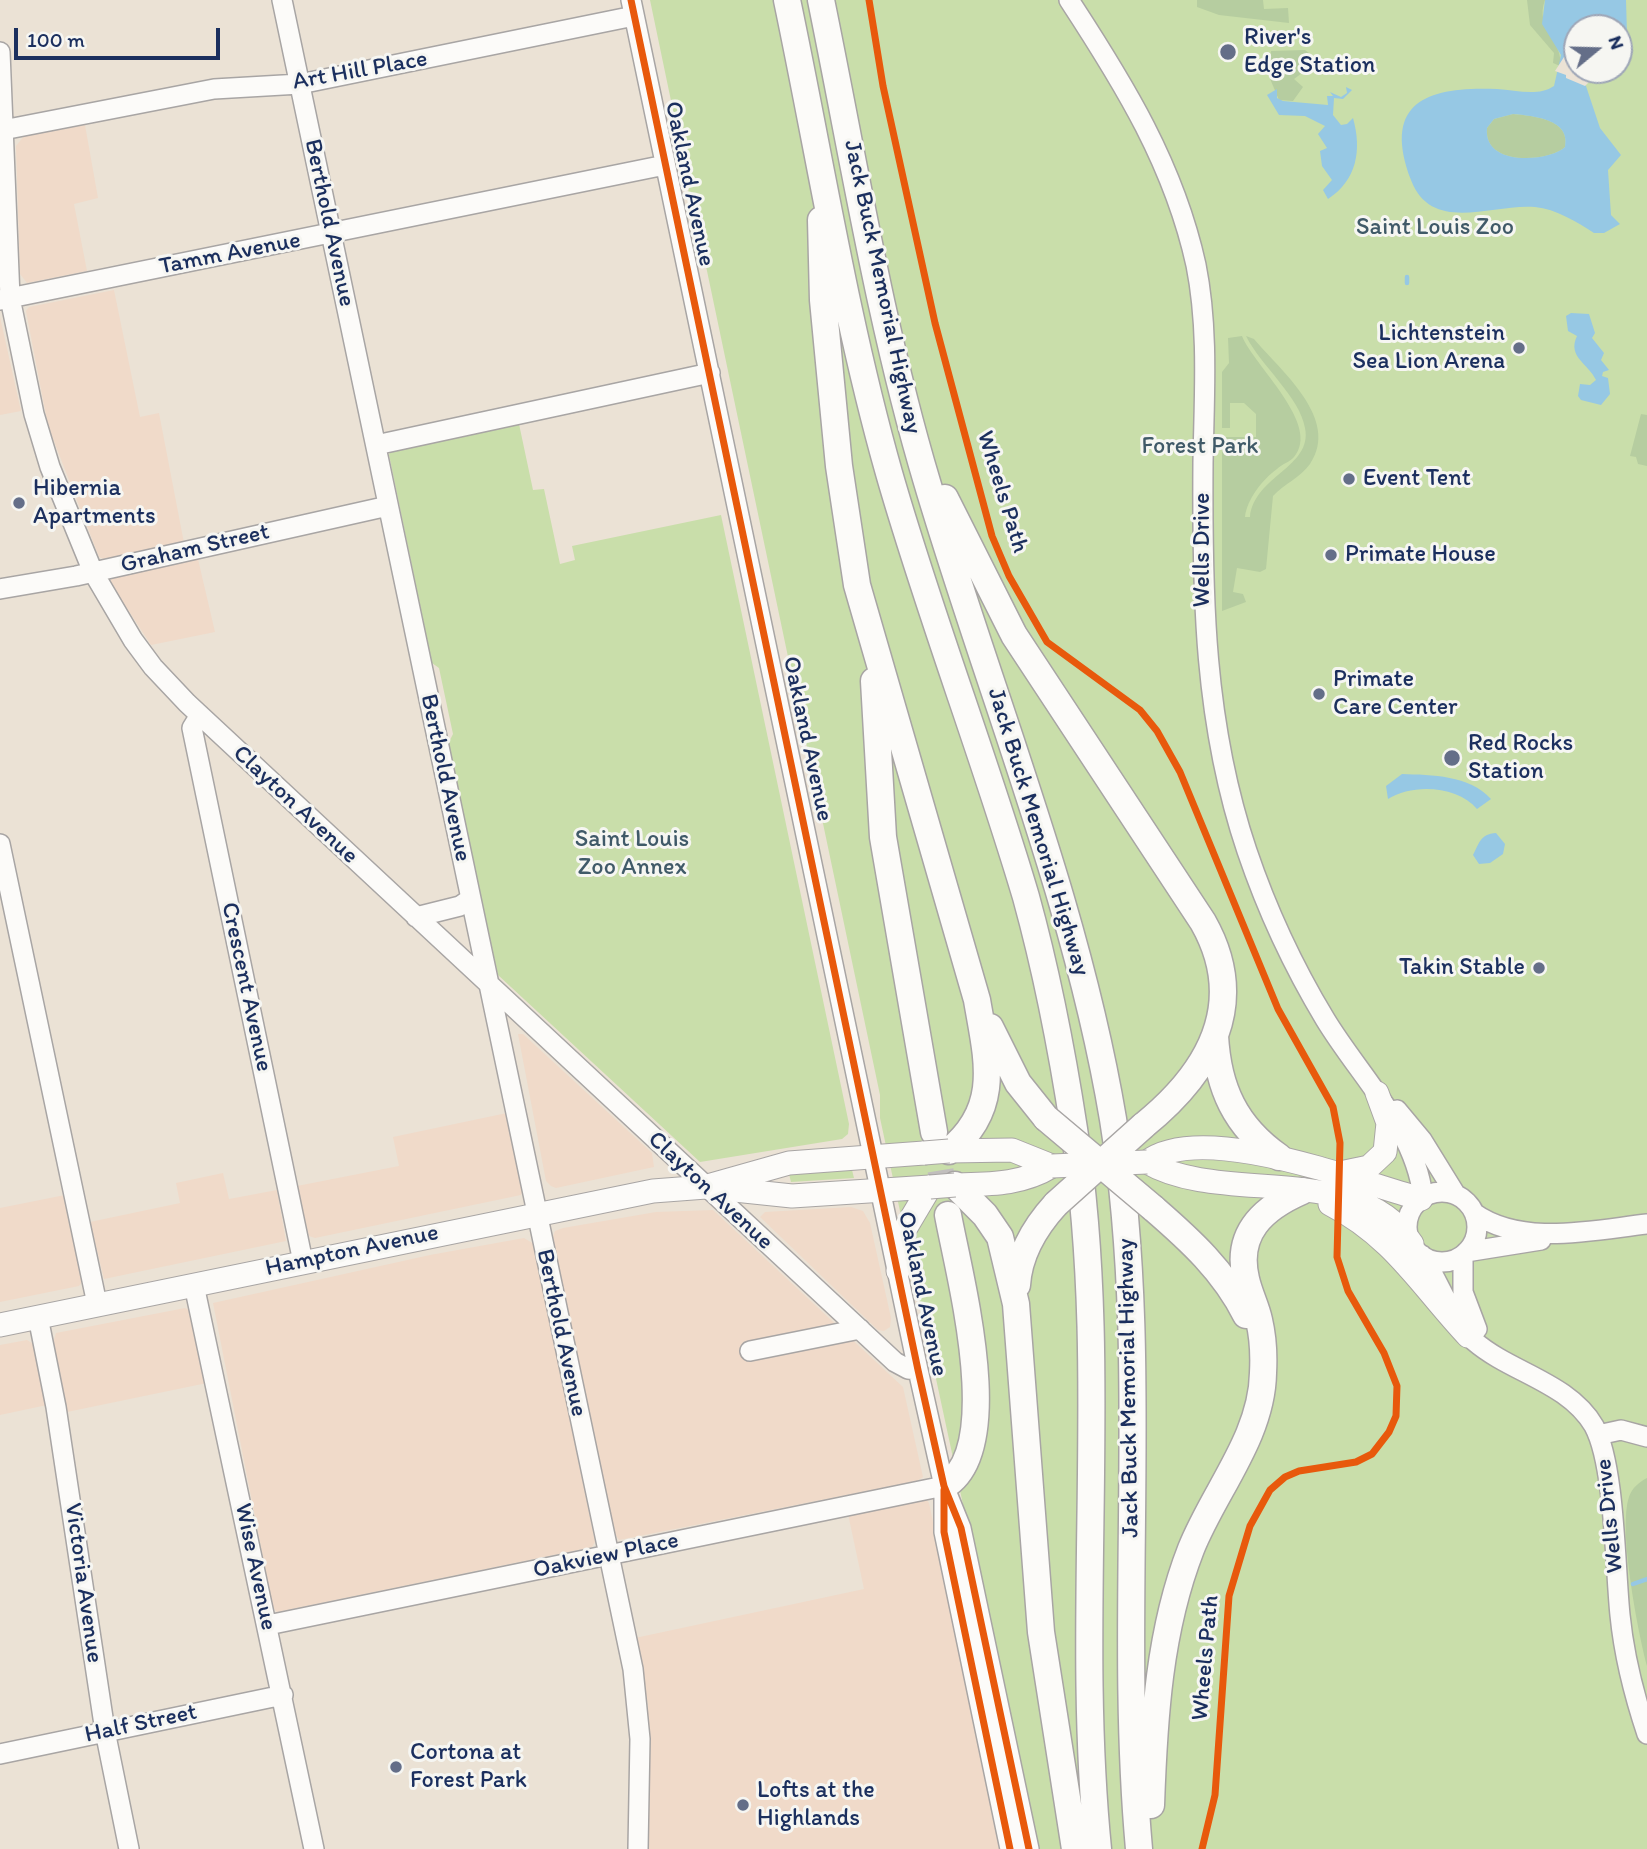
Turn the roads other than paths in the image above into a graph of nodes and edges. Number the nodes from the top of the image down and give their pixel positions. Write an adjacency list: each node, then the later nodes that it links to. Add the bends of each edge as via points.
1 (282, 0): 7 (street, Berthold Avenue)
2 (787, 0): 10 (highway, Jack Buck Memorial Highway)
3 (821, 0): 15 (highway, Jack Buck Memorial Highway)
4 (1069, 0): 28 (street, Wells Drive, via 1160,153 1196,265 1204,346 1205,647 1216,732 1234,811 1292,960 1327,1023)
5 (632, 8): 7 (street, Art Hill Place); 9 (street, Oakland Avenue)
6 (0, 52): 8 (street, Clayton Avenue)
7 (300, 85): 8 (street, Art Hill Place, via 214,89); 12 (street, Berthold Avenue)
8 (3, 130): 11 (street, Clayton Avenue)
9 (665, 165): 12 (street, Tamm Avenue); 14 (street, Oakland Avenue)
10 (823, 176): 20 (highway, via 820,258 839,466 850,550); 77 (highway, Jack Buck Memorial Highway, via 882,447 1026,899 1052,1004 1071,1110 1093,1328 1089,1633)
11 (2, 214): 13 (street, Clayton Avenue)
12 (331, 234): 13 (street, Tamm Avenue); 16 (street, Berthold Avenue)
13 (5, 299): 18 (street, Clayton Avenue, via 39,433)
14 (710, 373): 16 (street); 30 (street, Oakland Avenue)
15 (914, 437): 27 (highway, via 1014,635 1215,943 1225,981 1222,1018); 78 (highway, Jack Buck Memorial Highway, via 1062,893 1113,1121 1133,1339 1131,1672)
16 (376, 445): 17 (street, Berthold Avenue)
17 (388, 506): 18 (street, Graham Street); 23 (street, Berthold Avenue)
18 (93, 572): 19 (street, Graham Street); 21 (street, Clayton Avenue, via 153,667)
19 (0, 589)
20 (870, 634): 26 (highway); 29 (highway, via 882,825)
21 (200, 715): 24 (street, Clayton Avenue); 49 (street, Crescent Avenue, via 192,728)
22 (0, 844): 52 (street)
23 (470, 899): 24 (street, via 460,906); 25 (street, Berthold Avenue)
24 (415, 917): 25 (street, Clayton Avenue)
25 (488, 983): 37 (street, Clayton Avenue); 43 (street, Berthold Avenue)
26 (977, 1000): 29 (highway, via 988,1071 985,1101 974,1125); 33 (highway, bridge, via 1018,1083 1046,1118)
27 (1215, 1036): 31 (highway, via 1220,1076 1231,1107 1243,1126); 33 (highway, bridge, via 1186,1083)
28 (1377, 1093): 35 (main road, via 1388,1123 1388,1144 1382,1157 1361,1171); 40 (street, Wells Drive, via 1418,1134); 41 (street, Wells Drive, via 1411,1150)
29 (936, 1146): 30 (main road, Hampton Avenue); 34 (main road, Hampton Avenue, via 1012,1150)
30 (874, 1156): 37 (main road, Hampton Avenue, via 770,1166); 38 (street, Oakland Avenue)
31 (1279, 1157): 32 (main road, via 1182,1148); 35 (main road)
32 (1147, 1162): 33 (main road, Hampton Avenue, bridge); 39 (main road, via 1184,1179)
33 (1099, 1164): 34 (main road, Hampton Avenue, bridge); 53 (highway, bridge, via 1039,1225 1017,1272); 60 (highway, bridge, via 1189,1240 1223,1278 1245,1313)
34 (1052, 1166): 36 (main road, Hampton Avenue, via 1010,1183)
35 (1329, 1173): 41 (main road)
36 (943, 1186): 38 (main road, Hampton Avenue); 50 (main road, via 905,1229); 53 (highway, via 985,1215 1000,1237)
37 (706, 1187): 38 (main road, Hampton Avenue, via 792,1196); 43 (main road, Hampton Avenue, via 653,1191); 56 (street, Clayton Avenue)
38 (881, 1190): 50 (street, Oakland Avenue)
39 (1302, 1191): 47 (main road, via 1357,1202 1384,1213); 57 (main road, via 1352,1215 1383,1238); 60 (highway, via 1260,1215 1243,1251 1261,1328)
40 (1456, 1195): 41 (street, via 1441,1192); 42 (street)
41 (1422, 1198): 47 (street, via 1407,1223)
42 (1474, 1213): 46 (street, via 1505,1229); 48 (street, via 1476,1234)
43 (537, 1214): 49 (main road, Hampton Avenue); 65 (street, Berthold Avenue)
44 (948, 1215): 64 (highway, via 977,1408 968,1460 961,1474)
45 (1647, 1224): 46 (street)
46 (1570, 1232): 48 (street)
47 (1417, 1250): 48 (street, via 1441,1262); 57 (street, Wells Drive)
48 (1465, 1254): 59 (street, Wells Drive, via 1465,1299)
49 (303, 1262): 51 (main road, Hampton Avenue)
50 (898, 1270): 61 (street, Oakland Avenue)
51 (194, 1285): 52 (main road, Hampton Avenue); 66 (street, Wise Avenue)
52 (97, 1304): 54 (main road, Hampton Avenue)
53 (1016, 1304): 76 (highway, via 1041,1632)
54 (38, 1317): 55 (main road, Hampton Avenue); 68 (street, Victoria Avenue, via 56,1407)
55 (0, 1325)
56 (860, 1329): 58 (street); 61 (street, Clayton Avenue, via 901,1366)
57 (1468, 1336): 59 (street, Wells Drive)
58 (750, 1351)
59 (1490, 1351): 62 (street, Wells Drive, via 1563,1393 1586,1414)
60 (1263, 1359): 79 (highway, via 1253,1422 1192,1547 1174,1602 1155,1714)
61 (918, 1370): 64 (street, Oakland Avenue)
62 (1598, 1435): 63 (street, via 1621,1430); 69 (street, Wells Drive, via 1607,1475 1628,1669)
63 (1647, 1437)
64 (944, 1486): 65 (street, Oakview Place); 74 (street, Oakland Avenue, via 944,1532); 75 (street, Oakland Avenue, via 961,1528)
65 (608, 1556): 66 (street, Oakview Place); 73 (street, Berthold Avenue, via 639,1712)
66 (268, 1625): 67 (street, Wise Avenue)
67 (283, 1695): 68 (street, Half Street); 72 (street, Wise Avenue)
68 (104, 1731): 70 (street, Half Street); 71 (street, Victoria Avenue)
69 (1647, 1734)
70 (0, 1754)
71 (129, 1849)
72 (314, 1849)
73 (638, 1849)
74 (1010, 1849)
75 (1029, 1849)
76 (1075, 1849)
77 (1098, 1849)
78 (1139, 1849)
79 (1147, 1849)

